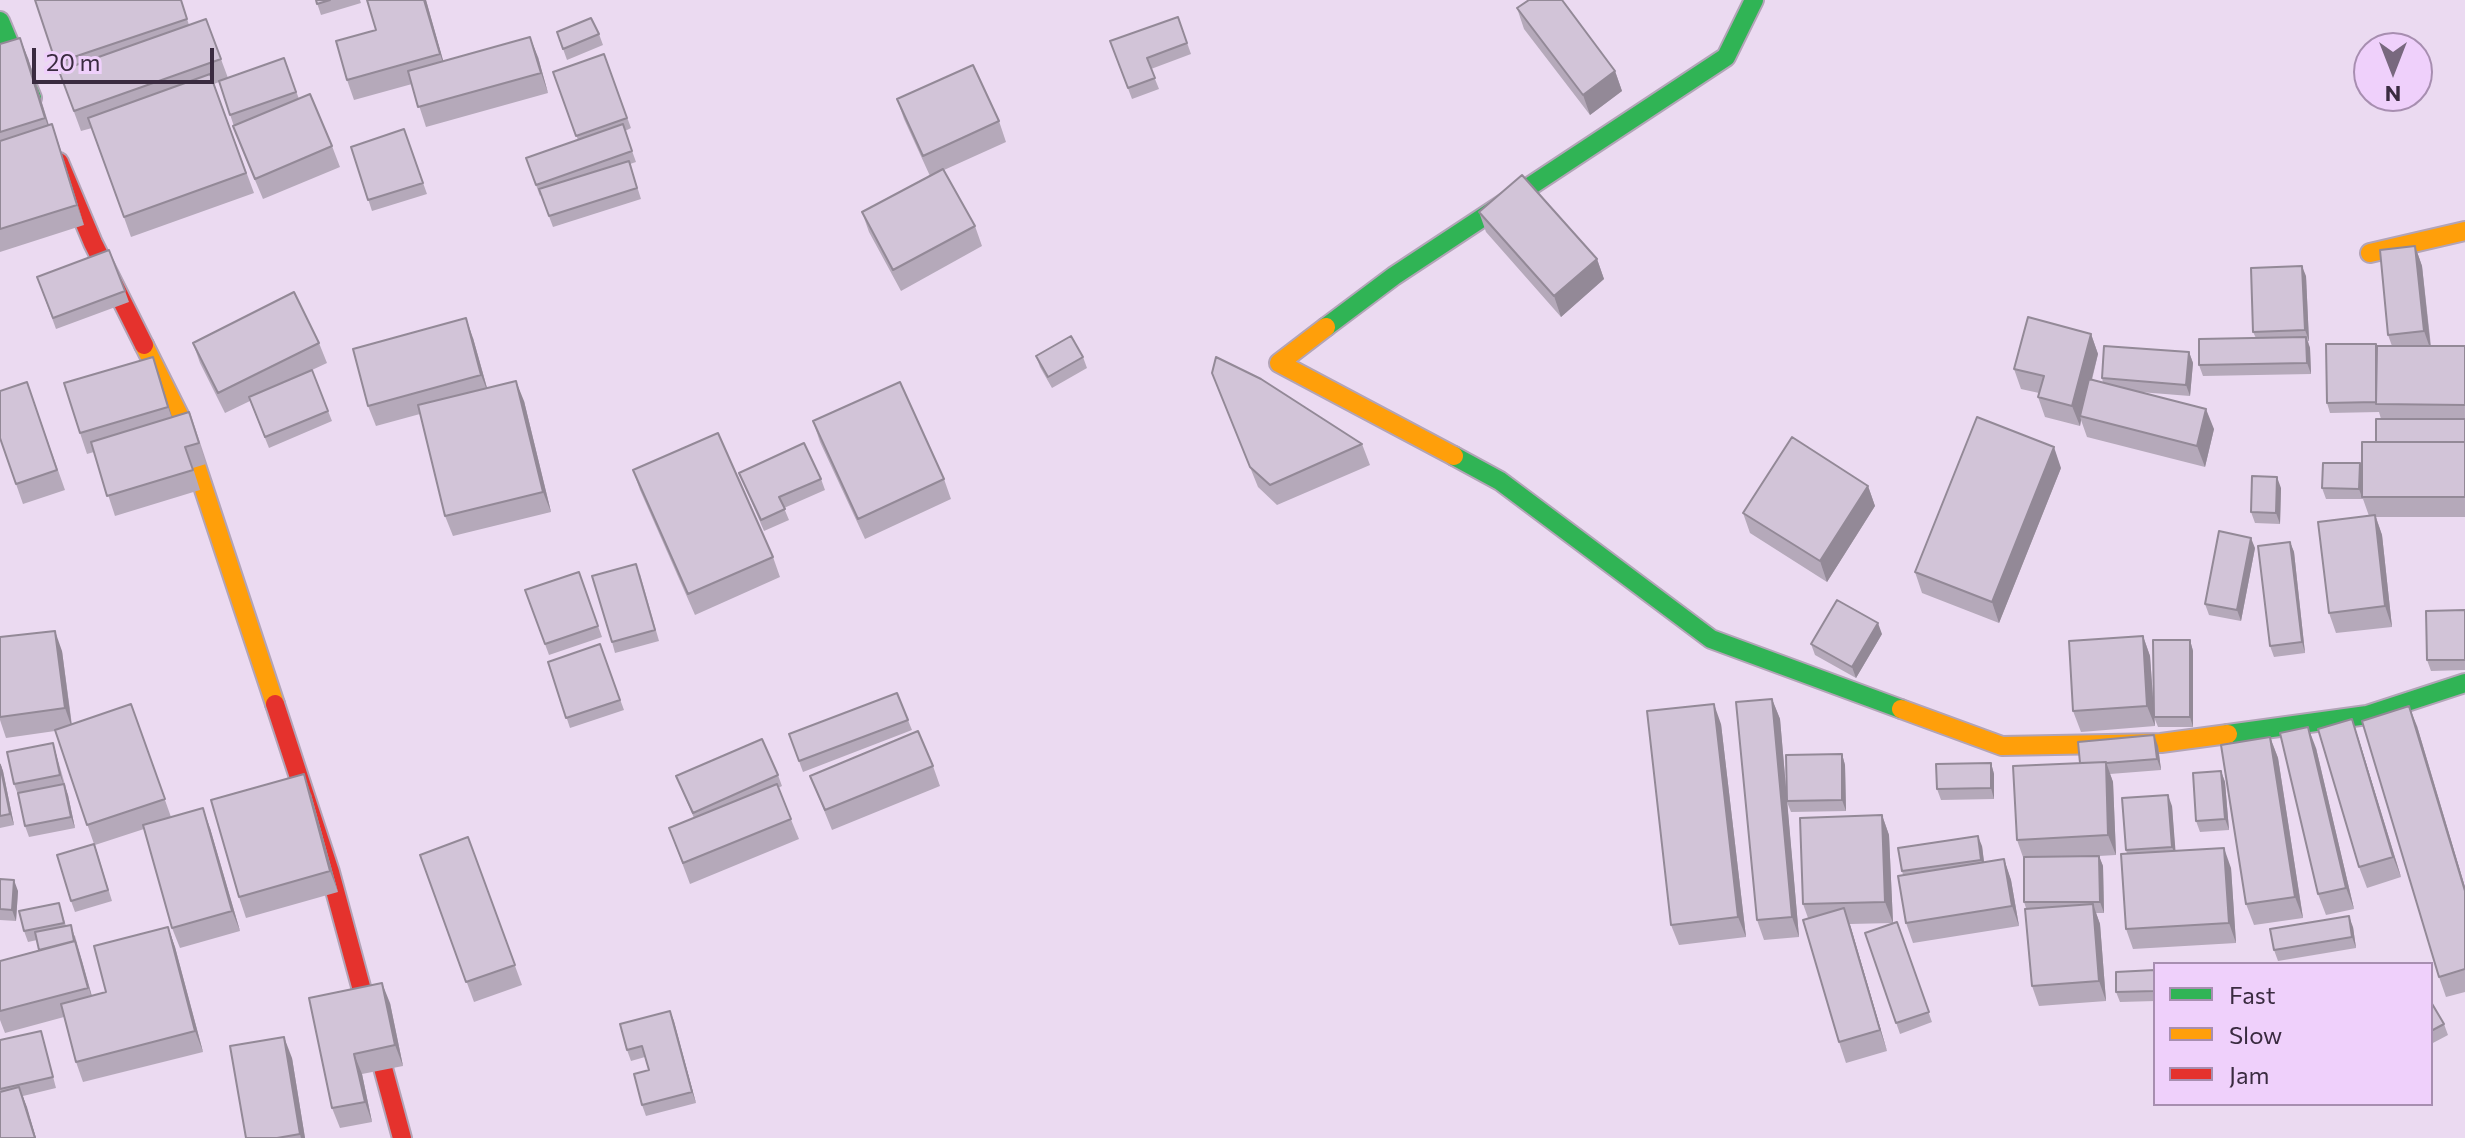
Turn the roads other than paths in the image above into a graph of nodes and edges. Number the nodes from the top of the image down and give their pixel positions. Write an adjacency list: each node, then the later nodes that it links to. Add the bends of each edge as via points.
1 (1754, 0): 7 (street, via 1726,57 1394,276 1279,363 1500,481 1711,639 2002,746 2161,743 2367,715)
2 (0, 21): 3 (street)
3 (40, 118)
4 (52, 146): 8 (street, via 93,243 180,417 330,872)
5 (2465, 231): 6 (street)
6 (2370, 253)
7 (2465, 683)
8 (402, 1138)

